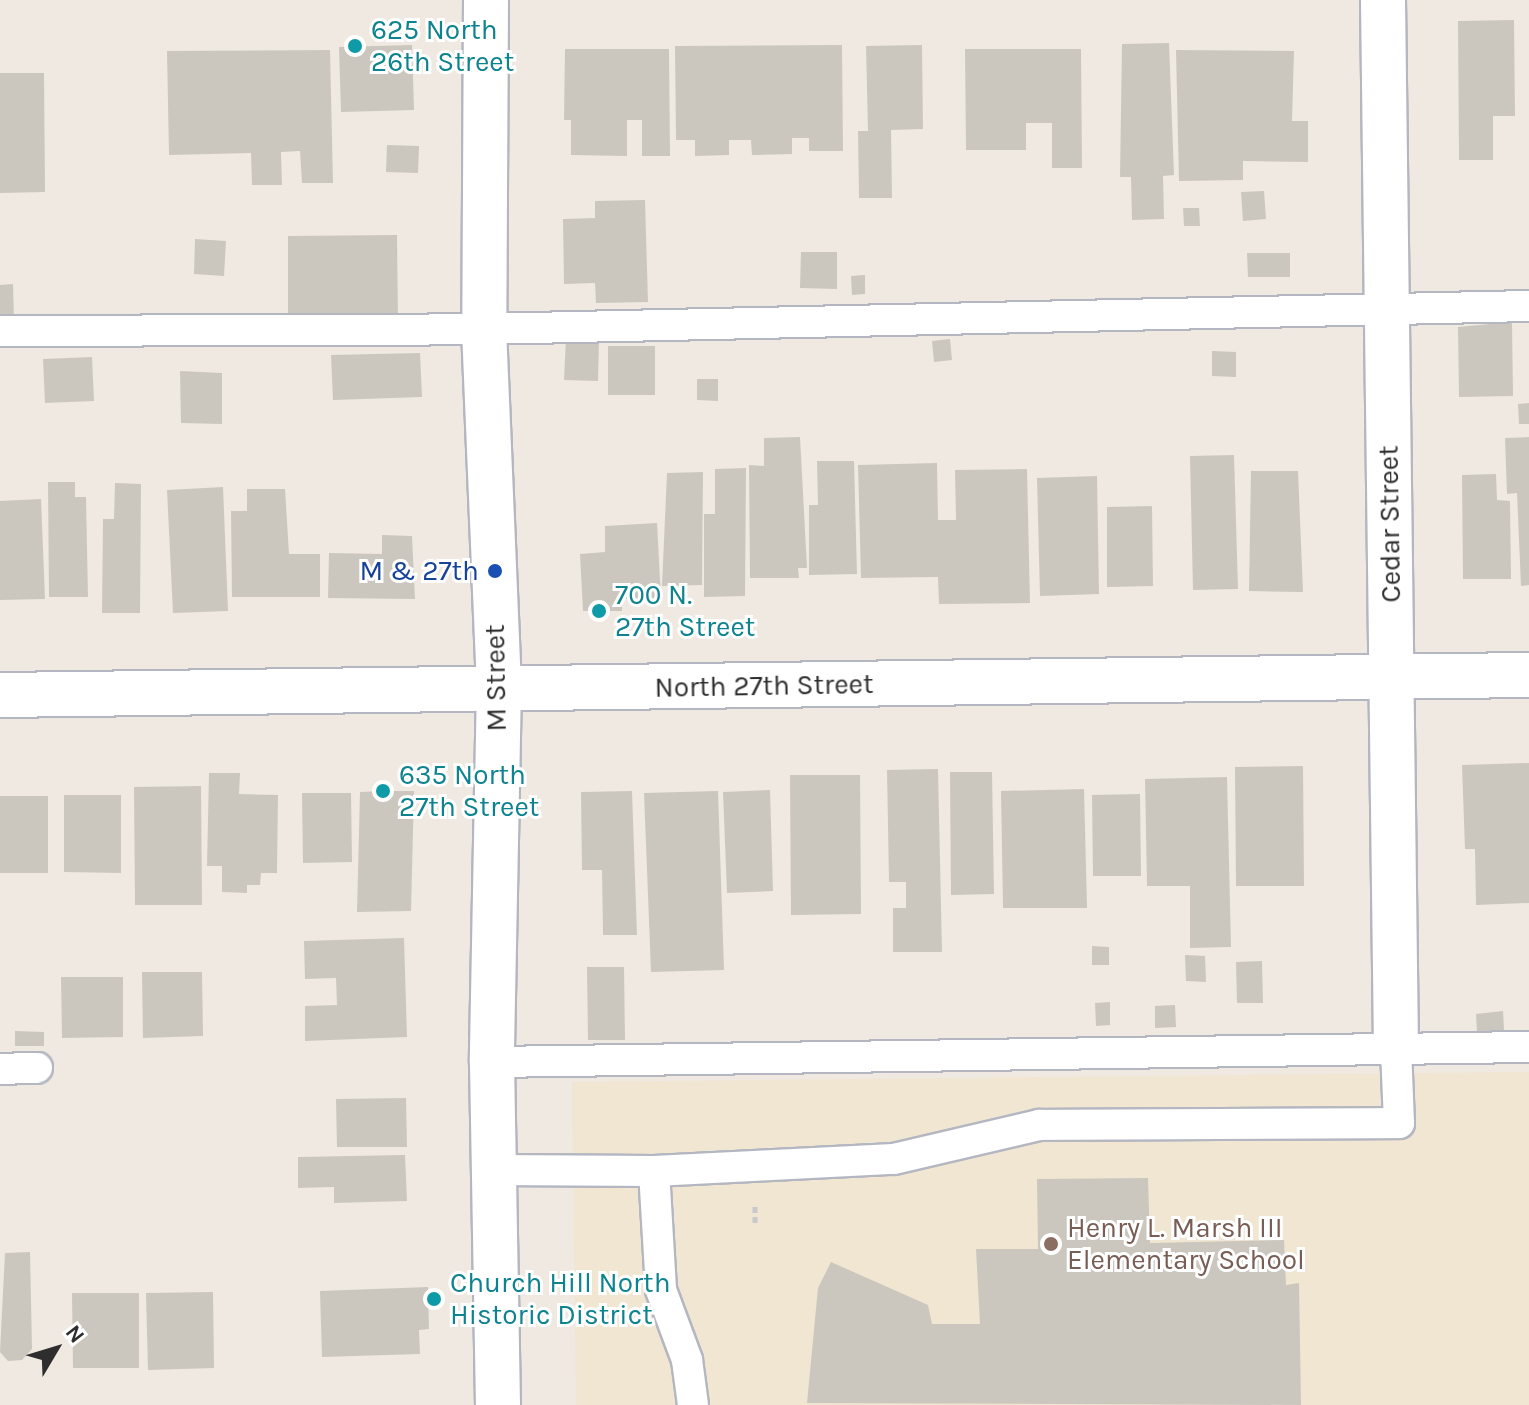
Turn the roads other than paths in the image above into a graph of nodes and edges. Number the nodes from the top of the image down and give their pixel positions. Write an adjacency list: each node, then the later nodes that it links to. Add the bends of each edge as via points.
1 (486, 0): 5 (street, M Street)
2 (1383, 0): 4 (street, Cedar Street)
3 (1529, 306): 4 (lane)
4 (1387, 308): 5 (lane); 8 (street, Cedar Street)
5 (484, 329): 6 (lane); 9 (street, M Street)
6 (0, 331)
7 (1529, 675): 8 (street, North 27th Street)
8 (1392, 678): 9 (street, North 27th Street); 12 (street, Cedar Street)
9 (499, 685): 10 (street, North 27th Street); 13 (street, M Street)
10 (0, 695)
11 (1529, 1047): 12 (lane)
12 (1396, 1048): 13 (lane); 17 (lane, via 1399,1123 1039,1125 894,1159)
13 (492, 1062): 16 (street, M Street)
14 (37, 1068): 15 (lane)
15 (0, 1069)
16 (495, 1170): 17 (lane); 18 (street, M Street)
17 (654, 1171): 19 (lane, via 661,1290 687,1360)
18 (498, 1405)
19 (693, 1405)

